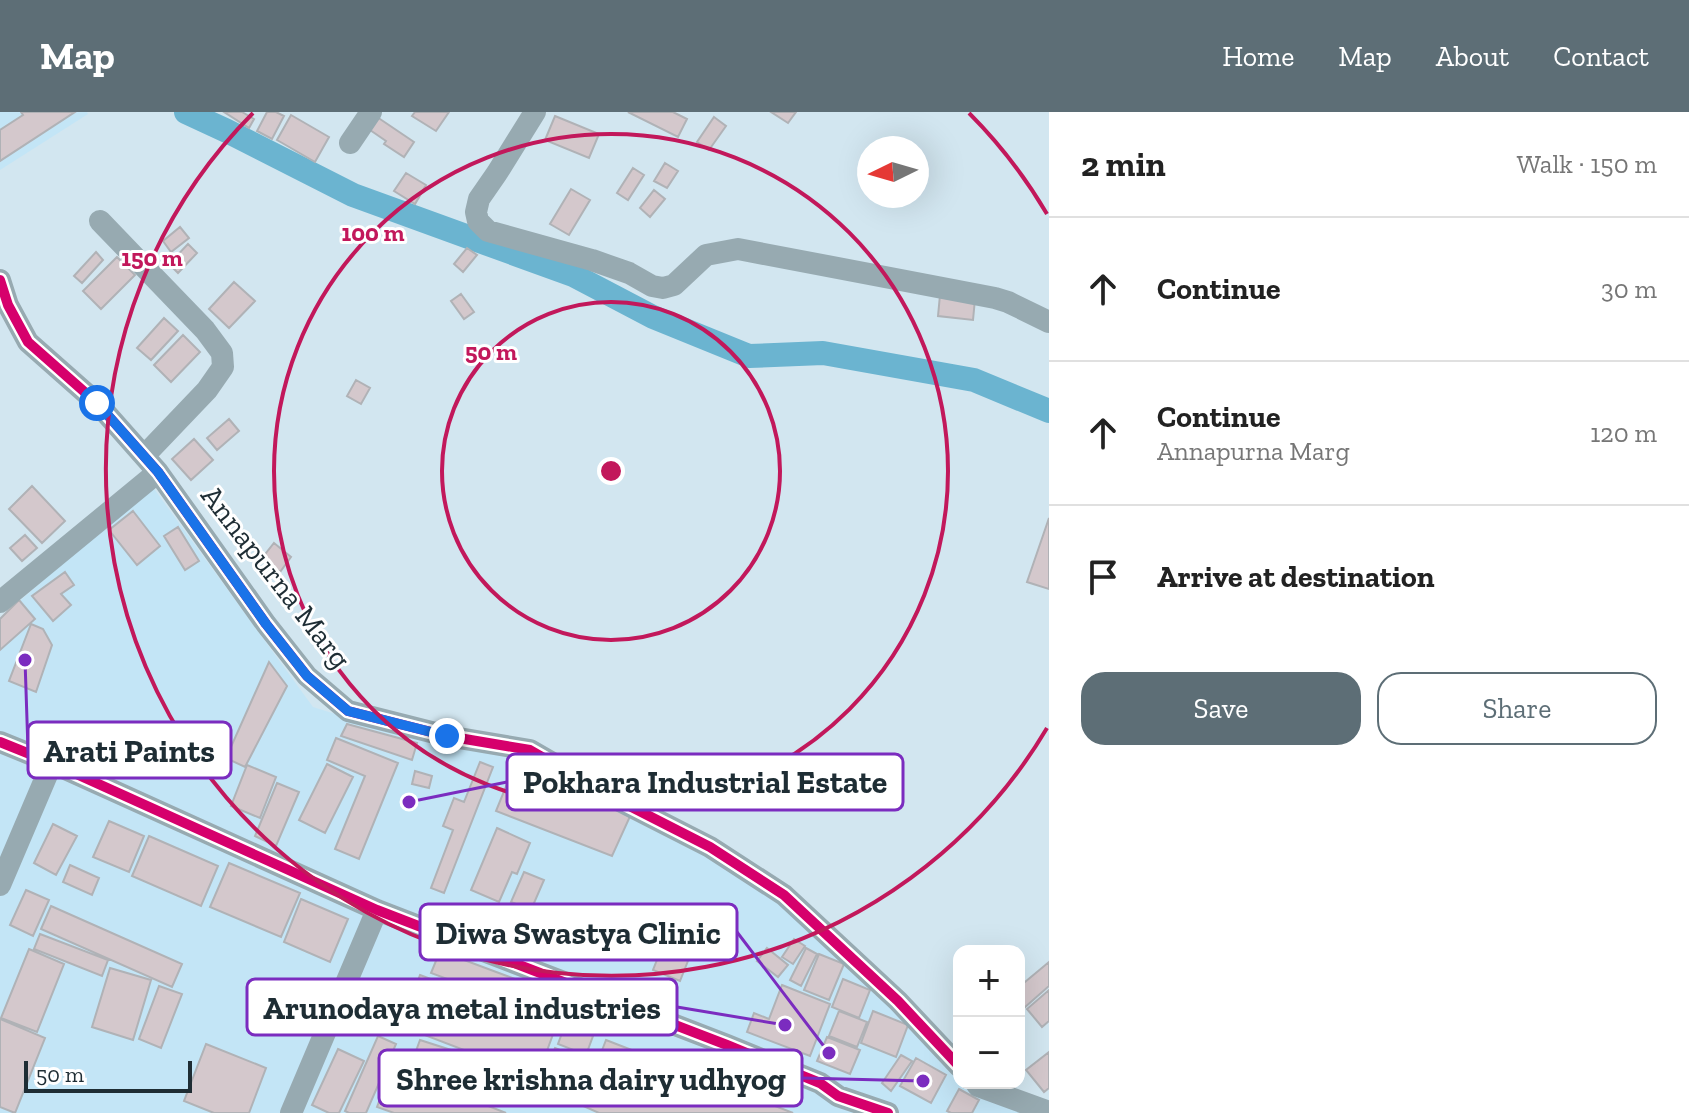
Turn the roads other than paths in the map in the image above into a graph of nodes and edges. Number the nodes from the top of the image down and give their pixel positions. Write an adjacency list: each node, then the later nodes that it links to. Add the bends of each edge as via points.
1 (371, 112): 3 (street)
2 (535, 112): 6 (street, via 479,199 478,221 488,231 592,260 663,288 674,285 706,255 738,249 995,298)
3 (350, 143)
4 (100, 221): 7 (street, via 222,353 223,367)
5 (0, 280): 7 (street, Annapurna Marg, via 28,342 97,403)
6 (1049, 322)
7 (151, 464): 8 (street); 13 (street, Annapurna Marg, via 307,676 348,711 530,750 710,847 784,895)
8 (0, 602)
9 (0, 742): 10 (street)
10 (52, 763): 11 (street); 12 (street)
11 (0, 885)
12 (377, 910): 15 (street, via 820,1083); 17 (street)
13 (953, 1060)
14 (987, 1089): 16 (street)
15 (834, 1104): 18 (street)
16 (1047, 1109)
17 (291, 1113)
18 (888, 1113)

